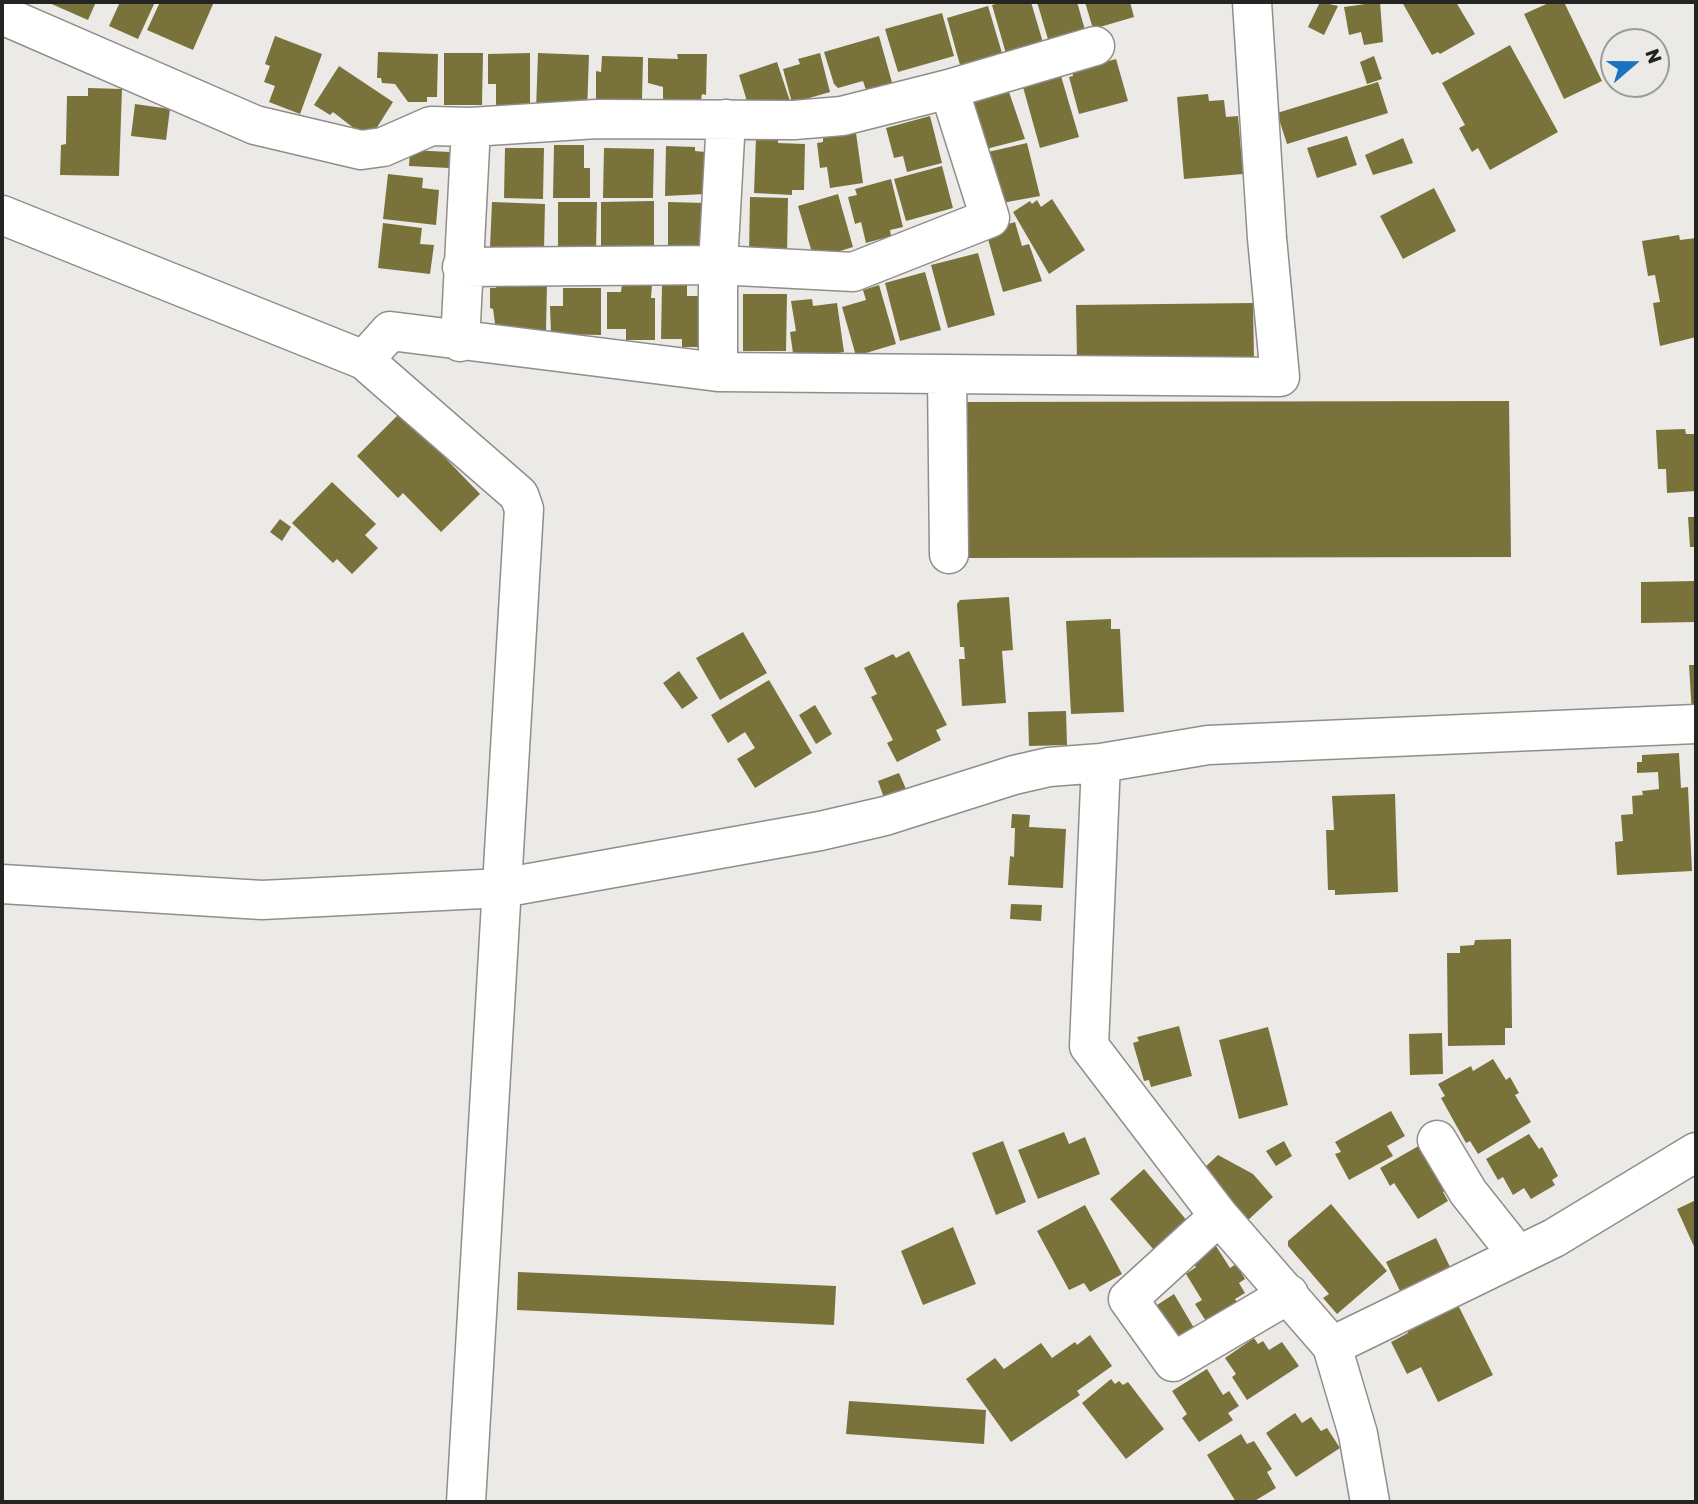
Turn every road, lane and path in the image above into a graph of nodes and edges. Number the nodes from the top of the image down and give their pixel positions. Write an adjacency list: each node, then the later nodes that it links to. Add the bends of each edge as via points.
1 (1252, 2): 13 (street, via 1280,377)
2 (2, 15): 6 (street, via 256,125 348,147 383,147 431,126)
3 (1095, 46): 4 (street)
4 (949, 89): 5 (street, via 842,116); 8 (street, via 990,218 853,272)
5 (726, 119): 6 (street, via 597,119); 8 (street)
6 (471, 127): 9 (street)
7 (2, 215): 11 (street)
8 (718, 265): 9 (street); 12 (street)
9 (462, 267): 10 (street)
10 (460, 342): 11 (street, via 390,331); 12 (street)
11 (364, 360): 18 (street, via 519,495 524,509)
12 (718, 372): 13 (street)
13 (947, 375): 14 (street)
14 (949, 554)
15 (1696, 724): 16 (street, via 1208,745)
16 (1101, 763): 18 (street, via 1014,775 885,816 820,831); 21 (street, via 1089,1046)
17 (2, 884): 18 (street, via 262,900)
18 (502, 888): 25 (street)
19 (1437, 1140): 22 (street, via 1468,1192)
20 (1696, 1152): 22 (street)
21 (1220, 1216): 23 (street); 23 (street, via 1128,1299 1173,1362)
22 (1518, 1255): 24 (street)
23 (1289, 1294): 24 (street)
24 (1332, 1346): 26 (street, via 1358,1434)
25 (466, 1502)
26 (1370, 1502)

